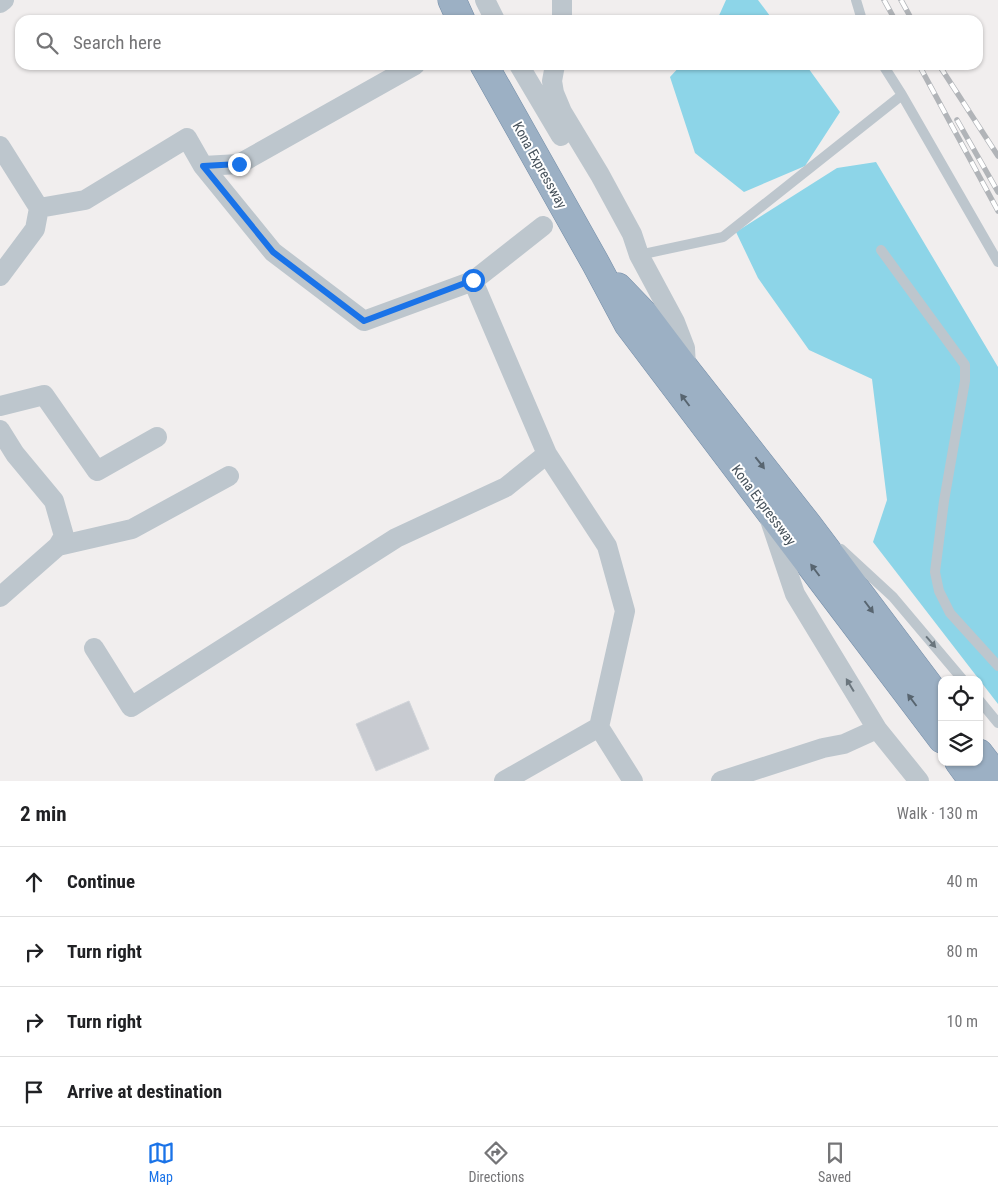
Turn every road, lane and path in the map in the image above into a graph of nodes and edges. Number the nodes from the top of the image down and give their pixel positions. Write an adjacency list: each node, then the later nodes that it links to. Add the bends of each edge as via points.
1 (4, 0): 6 (street)
2 (452, 0): 7 (highway)
3 (485, 0): 8 (street)
4 (562, 0): 9 (street)
5 (856, 0): 10 (lane)
6 (0, 3)
7 (459, 15)
8 (492, 15)
9 (562, 15)
10 (860, 15)
11 (406, 70): 18 (street, via 239,164)
12 (487, 70): 24 (highway, Kona Expressway)
13 (523, 70): 22 (street, via 585,176)
14 (554, 70): 22 (street, via 553,87 562,112 632,234)
15 (886, 70): 16 (lane)
16 (902, 95): 22 (lane, via 723,237); 23 (lane)
17 (0, 146): 19 (street)
18 (203, 166): 19 (street, via 187,138 84,200); 26 (street, via 273,252 364,321)
19 (39, 208): 25 (street, via 35,229)
20 (543, 226): 26 (street)
21 (881, 250): 38 (lane, via 965,365 935,572 939,591 950,613)
22 (639, 255): 27 (street, via 675,322 685,348)
23 (998, 262)
24 (596, 264): 27 (highway, Kona Expressway, via 644,314); 33 (highway, Kona Expressway, one-way to 24, via 628,324)
25 (0, 276)
26 (473, 280): 31 (street)
27 (686, 371): 34 (highway, Kona Expressway, one-way to 34)
28 (0, 406): 30 (street, via 44,395 97,471)
29 (0, 430): 35 (street, via 15,454 54,501 64,536)
30 (157, 436)
31 (547, 454): 37 (street, via 506,487 396,538 131,708); 43 (street, via 607,546 625,611)
32 (229, 476): 35 (street, via 132,529)
33 (764, 503): 44 (street, one-way to 33, via 795,594); 45 (highway, Kona Expressway, one-way to 33)
34 (808, 525): 39 (lane, one-way to 39, via 893,597); 40 (highway, Kona Expressway, one-way to 40)
35 (58, 546): 36 (street)
36 (0, 598)
37 (94, 648)
38 (998, 666)
39 (960, 676)
40 (938, 699)
41 (983, 705): 42 (lane)
42 (998, 723)
43 (599, 727): 49 (street); 50 (street)
44 (877, 728): 51 (street, via 844,744); 52 (street)
45 (938, 734)
46 (983, 758): 48 (highway)
47 (962, 766): 53 (highway)
48 (998, 778)
49 (504, 781)
50 (633, 781)
51 (721, 781)
52 (919, 781)
53 (973, 781)

